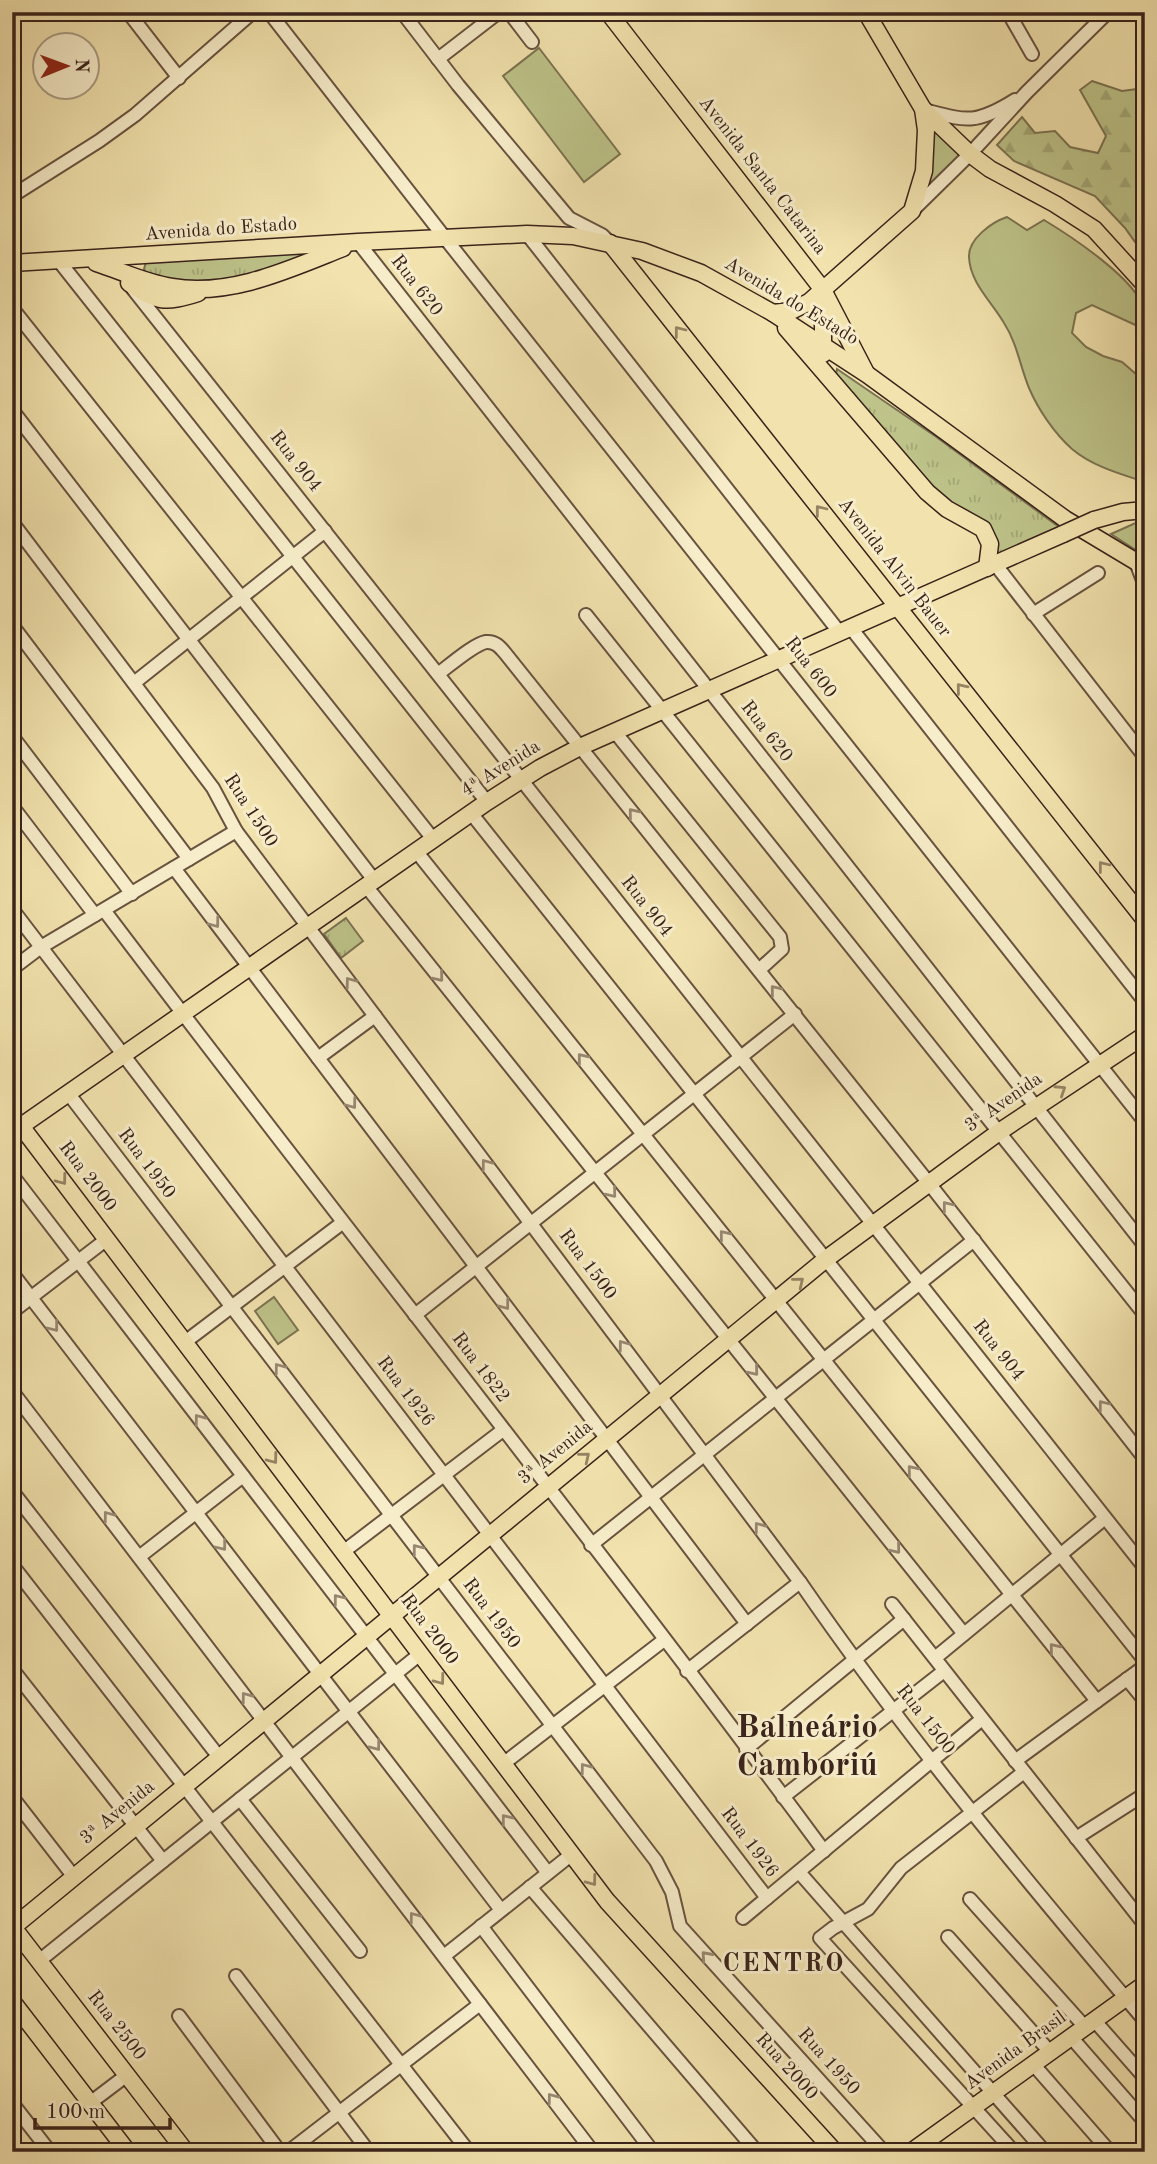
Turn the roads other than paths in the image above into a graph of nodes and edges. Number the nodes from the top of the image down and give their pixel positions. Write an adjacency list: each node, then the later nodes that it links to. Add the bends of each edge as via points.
1 (128, 12): 14 (street)
2 (253, 12): 14 (street)
3 (269, 12): 21 (street, Rua 600)
4 (402, 12): 13 (street)
5 (499, 12): 13 (street)
6 (509, 12): 11 (street)
7 (608, 12): 31 (main road, Avenida Santa Catarina)
8 (866, 12): 16 (main road)
9 (1008, 12): 12 (street)
10 (1106, 13): 15 (street)
11 (532, 42)
12 (1032, 54)
13 (438, 59): 23 (street, via 569,218)
14 (179, 78): 18 (street, via 110,134)
15 (1027, 92): 16 (street, via 981,119); 17 (street)
16 (923, 109): 17 (main road); 19 (main road, via 926,151)
17 (970, 154): 19 (street); 29 (main road, via 1094,229)
18 (12, 196)
19 (912, 211): 31 (main road)
20 (527, 234): 21 (main road, Avenida do Estado); 23 (main road, Avenida do Estado); 51 (street)
21 (444, 238): 22 (main road, Avenida do Estado); 53 (street, Rua 600)
22 (358, 242): 25 (main road, Avenida do Estado); 30 (main road, Avenida do Estado, via 277,274); 56 (street, Rua 620)
23 (610, 243): 33 (main road, Avenida do Estado, via 701,273); 47 (main road, Avenida Alvin Bauer, one-way to 23)
24 (14, 259): 26 (main road, Avenida do Estado)
25 (87, 260): 26 (main road, Avenida do Estado); 27 (main road, Avenida do Estado)
26 (59, 261): 41 (street)
27 (118, 270): 28 (street, Rua 904); 30 (main road, Avenida do Estado, via 174,288)
28 (129, 284): 30 (main road, via 150,299 176,300); 40 (street, Rua 904)
29 (1145, 285)
30 (221, 286)
31 (823, 290): 33 (main road, via 799,308); 34 (main road); 36 (main road, Avenida Santa Catarina)
32 (12, 308): 46 (street)
33 (773, 313): 34 (main road, Avenida do Estado); 35 (main road)
34 (823, 346): 35 (main road); 36 (main road, Avenida do Estado)
35 (823, 371): 43 (main road, via 927,492 983,529 990,544)
36 (868, 375): 42 (main road, Avenida do Estado, via 1044,504)
37 (12, 410): 52 (street)
38 (1145, 510): 43 (main road, 4ª Avenida, bridge, via 1094,520)
39 (12, 522): 55 (street, Rua 1500)
40 (325, 531): 41 (street); 54 (street, Rua 904)
41 (293, 556): 46 (street); 63 (street)
42 (1141, 565): 45 (street)
43 (991, 566): 47 (main road, 4ª Avenida); 48 (street)
44 (1098, 573): 48 (street)
45 (1145, 586)
46 (241, 597): 52 (street); 67 (street)
47 (897, 607): 51 (main road, 4ª Avenida); 75 (main road, Avenida Alvin Bauer, one-way to 47)
48 (1033, 614): 61 (street)
49 (586, 615): 57 (street)
50 (12, 625): 69 (street)
51 (845, 630): 53 (main road, 4ª Avenida); 81 (street)
52 (189, 640): 55 (street); 71 (street)
53 (778, 660): 56 (main road, 4ª Avenida); 89 (street, Rua 600)
54 (438, 674): 60 (street, via 480,645 497,645); 62 (street, Rua 904)
55 (134, 683): 66 (street, Rua 1500, via 213,788)
56 (709, 691): 57 (main road, 4ª Avenida); 92 (street, Rua 620)
57 (663, 710): 58 (main road, 4ª Avenida); 95 (street)
58 (615, 732): 60 (main road, 4ª Avenida); 80 (street, via 780,937 782,949)
59 (12, 736): 72 (street)
60 (580, 747): 62 (main road, 4ª Avenida); 80 (street, one-way to 60)
61 (1145, 757)
62 (521, 779): 63 (main road, 4ª Avenida); 87 (street, Rua 904)
63 (487, 802): 65 (main road, 4ª Avenida)
64 (12, 806): 74 (street, Rua 1822)
65 (471, 813): 67 (main road, 4ª Avenida); 91 (street)
66 (236, 831): 69 (street); 76 (street, Rua 1500)
67 (433, 839): 68 (main road, 4ª Avenida)
68 (416, 851): 71 (main road, 4ª Avenida); 96 (street, one-way to 68)
69 (189, 859): 70 (street)
70 (174, 868): 72 (street); 78 (street, one-way to 78)
71 (370, 883): 76 (main road, 4ª Avenida); 97 (street, one-way to 97)
72 (132, 894): 74 (street)
73 (12, 909): 77 (street, Rua 1926)
74 (100, 913): 77 (street); 82 (street, Rua 1822)
75 (1145, 920)
76 (308, 926): 78 (main road, 4ª Avenida); 84 (street, Rua 1500, one-way to 76)
77 (41, 947): 79 (street); 86 (street, Rua 1926)
78 (249, 967): 82 (main road, 4ª Avenida); 88 (street)
79 (12, 969)
80 (760, 970): 83 (street, one-way to 80)
81 (1145, 1002)
82 (182, 1013): 86 (main road, 4ª Avenida); 100 (street, Rua 1822)
83 (794, 1014): 87 (street); 99 (street)
84 (375, 1016): 88 (street); 101 (street, Rua 1500, one-way to 84)
85 (1145, 1035): 89 (main road, 3ª Avenida)
86 (123, 1054): 90 (main road, 4ª Avenida); 109 (street, Rua 1926)
87 (740, 1057): 91 (street); 102 (street, Rua 904)
88 (318, 1058): 108 (street, one-way to 108)
89 (1099, 1065): 92 (main road, 3ª Avenida, one-way to 89); 93 (street, Rua 600)
90 (68, 1093): 94 (main road, 4ª Avenida); 114 (street, Rua 1950)
91 (694, 1093): 96 (street); 106 (street)
92 (1035, 1107): 95 (main road, 3ª Avenida); 105 (street, Rua 620)
93 (1145, 1122)
94 (15, 1124): 103 (main road, Rua 2000, one-way to 103)
95 (999, 1132): 99 (main road, 3ª Avenida); 117 (street)
96 (643, 1134): 97 (street); 113 (street, one-way to 96)
97 (595, 1172): 101 (street); 119 (street, one-way to 119)
98 (12, 1175): 107 (street)
99 (928, 1182): 102 (main road, 3ª Avenida); 104 (street, one-way to 99)
100 (342, 1223): 109 (street); 116 (street, Rua 1822)
101 (531, 1223): 108 (street); 123 (street, Rua 1500, one-way to 101)
102 (872, 1223): 106 (main road, 3ª Avenida); 111 (street, Rua 904)
103 (107, 1239): 107 (street); 120 (main road, Rua 2000)
104 (974, 1240): 111 (street); 128 (street, one-way to 104)
105 (1145, 1246)
106 (826, 1259): 113 (main road, 3ª Avenida, one-way to 106); 118 (street)
107 (79, 1262): 112 (street); 130 (street, one-way to 107)
108 (476, 1266): 116 (street); 126 (street, one-way to 126)
109 (285, 1267): 114 (street); 129 (street, Rua 1926)
110 (12, 1273): 112 (street)
111 (920, 1283): 118 (street); 136 (street, Rua 904)
112 (31, 1297): 115 (street); 134 (street, one-way to 134)
113 (776, 1300): 119 (main road, 3ª Avenida); 121 (street)
114 (232, 1307): 120 (street); 135 (street, Rua 1950, one-way to 114)
115 (12, 1312)
116 (415, 1315): 125 (street, Rua 1822)
117 (1145, 1315)
118 (874, 1320): 121 (street); 140 (street)
119 (729, 1339): 123 (main road, 3ª Avenida); 124 (street, one-way to 124)
120 (185, 1342): 139 (main road, Rua 2000, one-way to 139)
121 (824, 1360): 124 (street); 146 (street, one-way to 121)
122 (12, 1391): 141 (street, one-way to 122)
123 (660, 1395): 126 (main road, 3ª Avenida); 127 (street, Rua 1500)
124 (776, 1398): 127 (street); 151 (street, one-way to 151)
125 (503, 1430): 129 (street); 131 (street, Rua 1822)
126 (607, 1439): 131 (main road, 3ª Avenida, one-way to 126); 133 (street)
127 (705, 1454): 133 (street); 145 (street, Rua 1500, one-way to 127)
128 (1145, 1459)
129 (444, 1475): 135 (street); 137 (street, Rua 1926)
130 (243, 1476): 134 (street); 152 (street, one-way to 130)
131 (547, 1488): 137 (main road, 3ª Avenida); 138 (street, Rua 1822)
132 (12, 1491): 174 (street)
133 (651, 1497): 138 (street); 150 (street)
134 (197, 1513): 141 (street); 161 (street, one-way to 161)
135 (391, 1515): 139 (street); 144 (street, Rua 1950, one-way to 135)
136 (1105, 1518): 140 (street); 143 (street, Rua 904)
137 (490, 1535): 144 (main road, 3ª Avenida); 164 (street, Rua 1926)
138 (591, 1545): 153 (street, Rua 1822)
139 (343, 1552): 148 (main road, Rua 2000)
140 (1061, 1555): 146 (street); 157 (street)
141 (139, 1557): 170 (street, one-way to 141)
142 (12, 1565): 179 (street)
143 (1145, 1568)
144 (439, 1577): 148 (main road, 3ª Avenida); 171 (street, Rua 1950)
145 (800, 1582): 150 (street); 156 (street, Rua 1500)
146 (1012, 1595): 151 (street); 165 (street, one-way to 146)
147 (892, 1604): 149 (street)
148 (392, 1616): 152 (main road, 3ª Avenida); 154 (main road, Rua 2000)
149 (904, 1619): 155 (street); 156 (street)
150 (747, 1624): 159 (street)
151 (964, 1634): 155 (street)
152 (366, 1636): 161 (main road, 3ª Avenida); 162 (street)
153 (664, 1640): 159 (street, Rua 1822); 164 (street)
154 (420, 1654): 162 (street); 177 (main road, Rua 2000, one-way to 177)
155 (935, 1658): 160 (street)
156 (854, 1660): 167 (street, Rua 1500); 172 (street)
157 (1145, 1663): 163 (street)
158 (12, 1669): 186 (street)
159 (687, 1671): 172 (street, Rua 1822)
160 (944, 1671): 167 (street); 169 (street)
161 (320, 1674): 168 (street); 170 (main road, 3ª Avenida)
162 (395, 1674): 168 (street); 192 (street, one-way to 162)
163 (1127, 1679): 165 (street); 166 (street)
164 (605, 1686): 171 (street); 195 (street, Rua 1926)
165 (1097, 1701): 176 (street)
166 (1145, 1701)
167 (893, 1711): 175 (street, Rua 1500); 182 (street)
168 (349, 1712): 173 (street); 197 (street, one-way to 197)
169 (982, 1718): 175 (street); 176 (street)
170 (264, 1720): 173 (street); 174 (main road, 3ª Avenida)
171 (553, 1726): 177 (street); 238 (street, Rua 1950, one-way to 171, via 685,1933 656,1861)
172 (746, 1749): 182 (street, Rua 1822)
173 (292, 1757): 183 (street); 205 (street, one-way to 173)
174 (219, 1758): 179 (main road, 3ª Avenida)
175 (932, 1761): 184 (street, Rua 1500); 188 (street)
176 (1015, 1761): 178 (street)
177 (503, 1764): 189 (main road, Rua 2000)
178 (1024, 1772): 184 (street); 187 (street)
179 (184, 1786): 185 (street); 186 (main road, 3ª Avenida)
180 (1145, 1794): 187 (street)
181 (12, 1797): 193 (street)
182 (783, 1797): 188 (street, Rua 1822)
183 (240, 1799): 185 (street); 204 (street)
184 (972, 1813): 199 (street, via 901,1868 868,1909); 209 (street, Rua 1500)
185 (212, 1821): 190 (street); 218 (street)
186 (136, 1826): 190 (street); 193 (main road, 3ª Avenida)
187 (1076, 1838): 200 (street)
188 (824, 1851): 191 (street)
189 (572, 1854): 192 (street); 237 (main road, Rua 2000, one-way to 237, via 627,1925)
190 (163, 1861): 206 (street)
191 (799, 1872): 195 (street); 199 (street)
192 (548, 1873): 194 (street)
193 (74, 1877): 202 (main road, 3ª Avenida)
194 (530, 1887): 197 (street); 236 (street)
195 (767, 1898): 198 (street)
196 (970, 1899): 214 (street)
197 (501, 1910): 201 (street)
198 (743, 1918)
199 (843, 1922): 221 (street); 224 (street, via 820,1938)
200 (1145, 1925)
201 (481, 1926): 205 (street); 235 (street)
202 (12, 1927): 206 (main road, Rua 2500)
203 (948, 1937): 216 (street)
204 (360, 1951)
205 (444, 1956): 211 (street)
206 (39, 1961): 219 (main road, Rua 2500)
207 (236, 1976): 225 (street)
208 (1145, 1984): 209 (main road, Avenida Brasil)
209 (1125, 1998): 213 (street, Rua 1500); 214 (main road, Avenida Brasil)
210 (12, 2001): 223 (main road)
211 (480, 2004): 218 (street); 234 (street, one-way to 211)
212 (178, 2016): 230 (street)
213 (1145, 2021)
214 (1089, 2024): 215 (main road, Avenida Brasil); 220 (street)
215 (1071, 2037): 216 (main road, Avenida Brasil); 226 (street)
216 (1050, 2052): 217 (main road, Avenida Brasil)
217 (1032, 2064): 221 (main road, Avenida Brasil); 242 (street)
218 (401, 2065): 225 (street); 233 (street)
219 (127, 2075): 223 (street); 229 (main road, Rua 2500)
220 (1145, 2078)
221 (993, 2093): 224 (main road, Avenida Brasil); 241 (street)
222 (12, 2103): 227 (street)
223 (90, 2103): 228 (main road)
224 (974, 2107): 239 (main road, Avenida Brasil); 240 (street)
225 (339, 2113): 231 (street); 232 (street)
226 (1145, 2122)
227 (50, 2152)
228 (128, 2152)
229 (186, 2152)
230 (280, 2152)
231 (288, 2152)
232 (369, 2152)
233 (469, 2152)
234 (593, 2152)
235 (653, 2152)
236 (757, 2152)
237 (835, 2152)
238 (884, 2152)
239 (911, 2152)
240 (1014, 2152)
241 (1045, 2152)
242 (1110, 2152)

